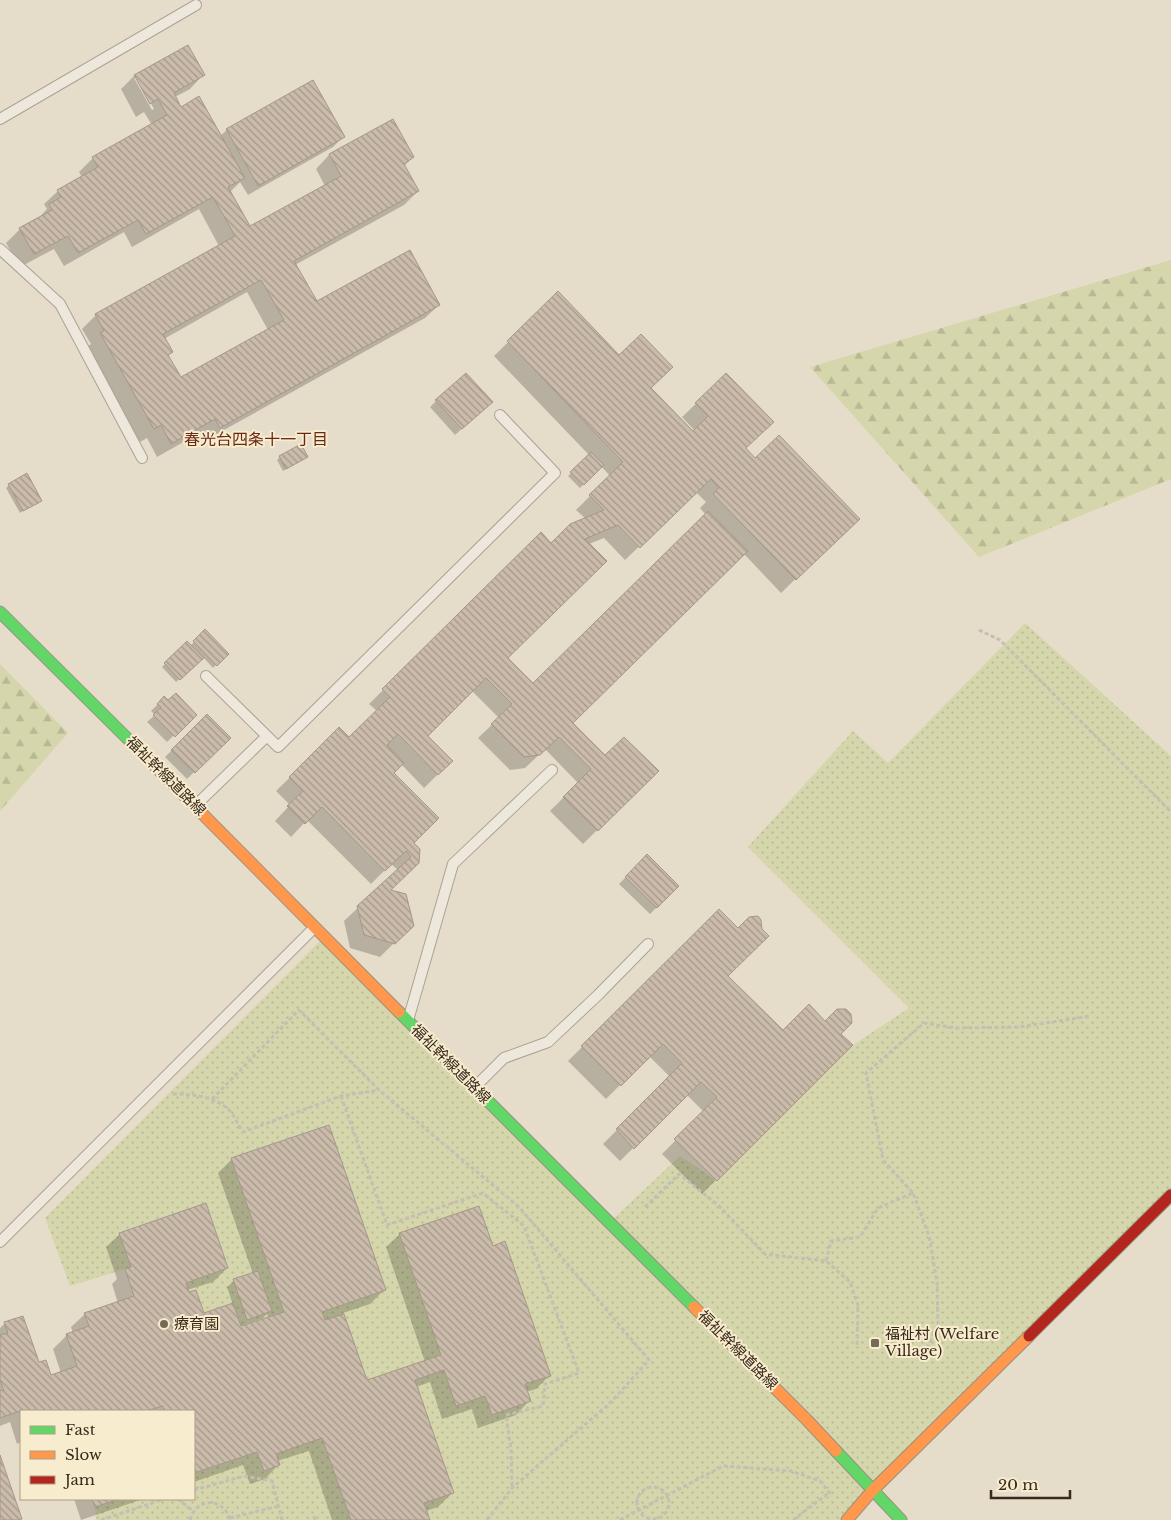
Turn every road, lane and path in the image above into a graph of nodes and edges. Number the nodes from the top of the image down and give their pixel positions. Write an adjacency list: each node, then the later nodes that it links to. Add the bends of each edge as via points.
1 (196, 5): 2 (lane)
2 (0, 119)
3 (0, 249): 5 (lane, via 60,304)
4 (500, 415): 9 (lane, via 555,473 278,747)
5 (142, 458)
6 (0, 612): 11 (street, 福祉幹線道路線)
7 (979, 630): 12 (path, via 1000,640)
8 (206, 676): 9 (lane)
9 (267, 736): 11 (lane)
10 (552, 770): 16 (lane, via 453,864)
11 (195, 806): 13 (street, 福祉幹線道路線)
12 (1171, 812)
13 (315, 926): 16 (street, 福祉幹線道路線); 19 (lane)
14 (648, 944): 17 (lane, via 548,1042 504,1058)
15 (1091, 1016): 22 (path, via 1019,1027 956,1028 924,1023 866,1073 883,1160)
16 (408, 1021): 17 (street, 福祉幹線道路線)
17 (475, 1087): 31 (street, 福祉幹線道路線, via 807,1420)
18 (379, 1090): 20 (path); 21 (path, via 299,1010); 29 (path, via 520,1207 649,1360 611,1402)
19 (148, 1095): 21 (path, via 189,1094); 25 (lane)
20 (342, 1096): 21 (path, via 243,1132 229,1111); 29 (path, via 387,1225 483,1193 524,1226 579,1373 545,1384 543,1406 506,1415)
21 (212, 1099)
22 (913, 1193): 26 (path, via 878,1208 860,1237 831,1241); 28 (path, via 929,1236 937,1282 938,1325)
23 (1171, 1195): 31 (street)
24 (645, 1207): 26 (path, via 679,1174 718,1206 765,1254)
25 (0, 1242)
26 (826, 1261): 27 (path, via 850,1282 858,1305)
27 (857, 1346)
28 (924, 1354)
29 (512, 1488): 44 (path)
30 (195, 1490): 37 (path, via 244,1476 272,1481)
31 (872, 1491): 47 (street); 48 (street, 福祉幹線道路線)
32 (830, 1492): 33 (path, via 820,1480 791,1471 723,1466); 34 (path); 46 (path)
33 (667, 1495): 38 (path); 38 (path, via 659,1488 648,1488 637,1499); 38 (path, via 668,1510 660,1517 650,1519)
34 (834, 1499)
35 (161, 1500): 41 (path)
36 (179, 1500): 39 (path)
37 (279, 1506): 40 (path); 43 (path)
38 (638, 1510): 45 (path)
39 (193, 1511): 40 (path, via 210,1502 223,1507); 42 (path)
40 (230, 1519)
41 (101, 1520)
42 (190, 1520)
43 (282, 1520)
44 (486, 1520)
45 (620, 1520)
46 (793, 1520)
47 (847, 1520)
48 (901, 1520)

